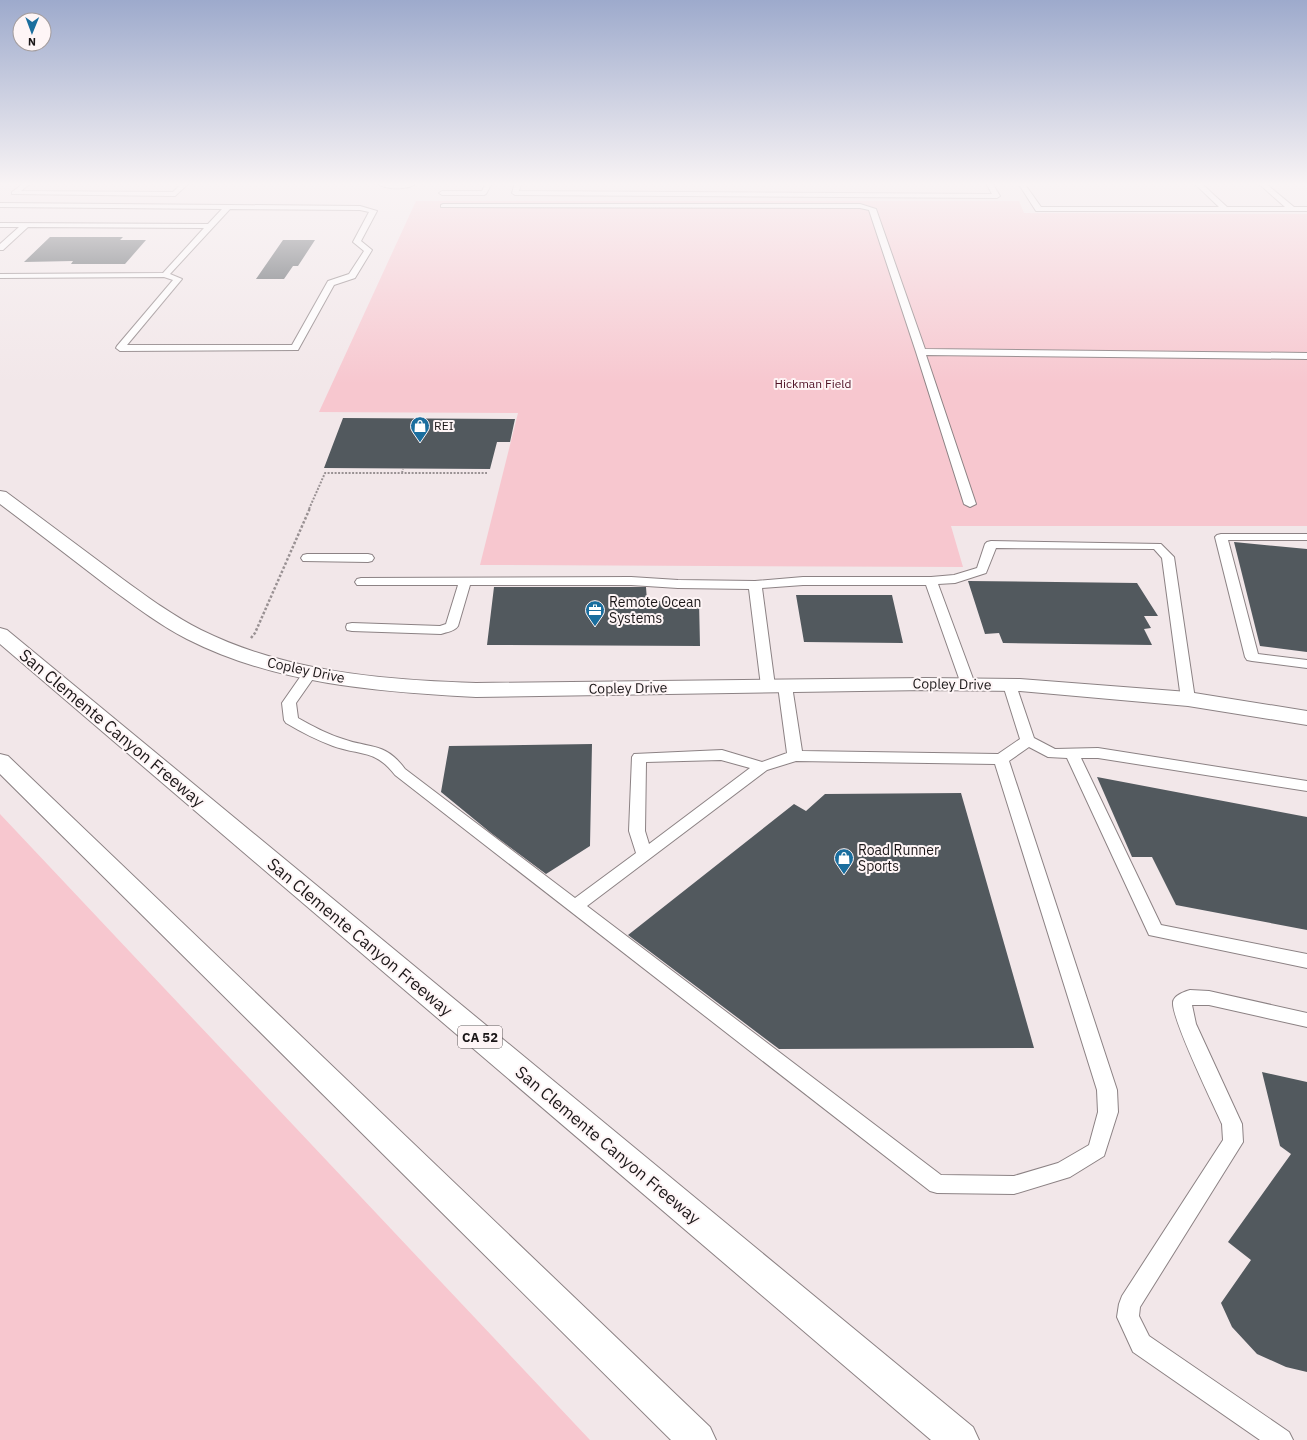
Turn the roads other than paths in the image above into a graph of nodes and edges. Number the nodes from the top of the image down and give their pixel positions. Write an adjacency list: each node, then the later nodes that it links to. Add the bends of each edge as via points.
1 (188, 250): 4 (lane)
2 (368, 250): 4 (lane, via 352,276 331,283 295,348 120,348 178,279)
3 (886, 250): 6 (lane)
4 (165, 275): 5 (lane)
5 (0, 276)
6 (921, 352): 7 (lane); 9 (lane)
7 (1307, 356)
8 (0, 496): 20 (main road, Copley Drive, via 154,611 195,634 236,652)
9 (970, 504)
10 (1307, 537): 19 (lane, via 1222,537 1252,657)
11 (307, 558): 12 (lane)
12 (368, 558)
13 (465, 581): 15 (lane); 16 (lane, via 631,581); 17 (lane, via 452,626 441,630)
14 (931, 581): 16 (lane, via 803,581); 21 (lane); 24 (lane, via 955,579 982,570 991,544 1157,546 1168,557)
15 (361, 582)
16 (755, 585): 23 (lane)
17 (352, 627)
18 (0, 634): 38 (main road, San Clemente Canyon Freeway / CA 52)
19 (1307, 664)
20 (310, 673): 23 (main road, Copley Drive, via 410,688 476,690); 34 (lane, via 289,703 291,720 316,735 346,745 374,749 392,760 400,772)
21 (968, 684): 22 (main road, Copley Drive); 23 (main road, Copley Drive)
22 (1010, 685): 24 (main road, Copley Drive); 26 (lane)
23 (776, 686): 28 (lane)
24 (1188, 699): 25 (main road, Copley Drive)
25 (1307, 718)
26 (1028, 741): 27 (lane, via 1053,754); 29 (lane)
27 (1072, 754): 32 (lane, via 1098,753); 35 (lane, via 1155,930)
28 (795, 756): 29 (lane); 31 (lane)
29 (1001, 759): 34 (lane, via 1107,1090 1108,1112 1097,1150 1062,1171 1014,1185 937,1184)
30 (0, 762): 37 (main road)
31 (762, 767): 33 (lane); 33 (lane, via 722,755 638,757 637,831)
32 (1307, 786)
33 (644, 855): 34 (lane)
34 (576, 906)
35 (1307, 961)
36 (1307, 1020): 39 (lane, via 1209,998 1190,997 1182,1002 1187,1024 1232,1124 1233,1142 1130,1304 1128,1318 1141,1344)
37 (697, 1440)
38 (960, 1440)
39 (1281, 1440)

